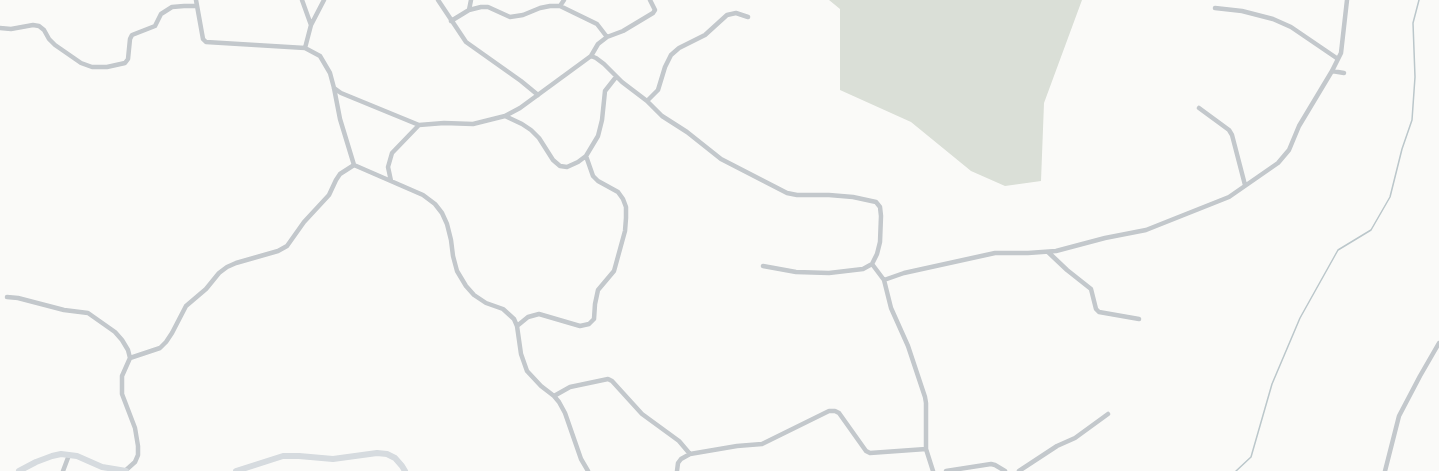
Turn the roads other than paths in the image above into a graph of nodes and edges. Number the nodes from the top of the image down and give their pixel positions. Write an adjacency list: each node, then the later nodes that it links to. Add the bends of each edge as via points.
1 (196, 0): 9 (street)
2 (302, 0): 15 (street)
3 (324, 0): 15 (street)
4 (438, 0): 14 (street)
5 (471, 0): 12 (street)
6 (564, 0): 10 (street)
7 (650, 0): 17 (street, via 655,10 653,13 623,31)
8 (1347, 0): 20 (street, via 1341,53)
9 (196, 6): 16 (street, via 172,7 161,14 155,26 132,35 125,63 107,67 92,67 81,63 55,45 39,26); 18 (street, via 203,39 206,42)
10 (560, 6): 12 (street, via 540,8 516,17 510,17 488,6); 17 (street, via 596,24)
11 (1215, 8): 20 (street, via 1242,11 1273,19 1291,27)
12 (469, 10): 14 (street)
13 (748, 17): 26 (street, via 736,13 727,15 705,35 679,48 671,55 665,67 660,87)
14 (451, 21): 25 (street, via 466,42)
15 (311, 25): 18 (street)
16 (0, 28)
17 (606, 37): 19 (street)
18 (305, 48): 24 (street, via 320,56 330,73)
19 (591, 56): 23 (street); 25 (street)
20 (1338, 59): 21 (street)
21 (1336, 64): 22 (street); 22 (street, via 1344,72)
22 (1332, 71): 33 (street, via 1283,158)
23 (616, 76): 26 (street); 30 (street, via 605,91 598,136)
24 (334, 88): 29 (street); 31 (street)
25 (538, 95): 28 (street)
26 (647, 101): 35 (street, via 662,116 721,159 787,193 853,197 876,202 880,207 881,216 880,242)
27 (1199, 108): 33 (street, via 1229,130)
28 (505, 116): 29 (street, via 473,124); 30 (street, via 531,130 560,166 567,167)
29 (419, 125): 32 (street, via 392,152 388,167)
30 (586, 156): 40 (street, via 593,176 618,192 626,207 625,231 614,270 598,290 594,319 589,324 580,326 540,314 528,317)
31 (354, 165): 32 (street); 42 (street, via 340,174 329,195 304,222 287,246 236,263 219,272 186,306 172,333 160,348)
32 (390, 181): 40 (street, via 423,195 435,204 447,224 452,256 466,286 486,303 510,314)
33 (1246, 185): 34 (street, via 1223,200 1146,230)
34 (1048, 252): 37 (street, via 995,253 904,273); 39 (street, via 1091,289 1099,312)
35 (872, 264): 36 (street, via 863,269 830,273 796,272); 37 (street)
36 (763, 266)
37 (884, 280): 45 (street, via 891,308 908,346 925,397)
38 (7, 297): 42 (street, via 88,314 115,332 128,350)
39 (1139, 319)
40 (517, 326): 43 (street, via 521,354 528,371)
41 (1439, 344): 61 (street, via 1403,408)
42 (130, 358): 51 (street, via 122,376 122,394 135,428 138,455)
43 (554, 396): 46 (street, via 570,387 612,380 642,414 679,441); 54 (street, via 565,413 581,459)
44 (1108, 414): 60 (street, via 1075,438 1057,446)
45 (926, 449): 46 (street, via 870,453 835,411 762,444); 56 (street)
46 (690, 454): 55 (street, via 681,459)
47 (69, 455): 48 (street, via 77,456); 49 (street, via 52,456); 50 (street)
48 (101, 469): 51 (street)
49 (19, 471)
50 (63, 471)
51 (126, 471)
52 (236, 471): 53 (street, via 283,456 333,459 377,453 395,458)
53 (405, 471)
54 (588, 471)
55 (677, 471)
56 (933, 471)
57 (946, 471): 58 (street)
58 (953, 471): 59 (street, via 991,464)
59 (1005, 471)
60 (1019, 471)
61 (1385, 471)

